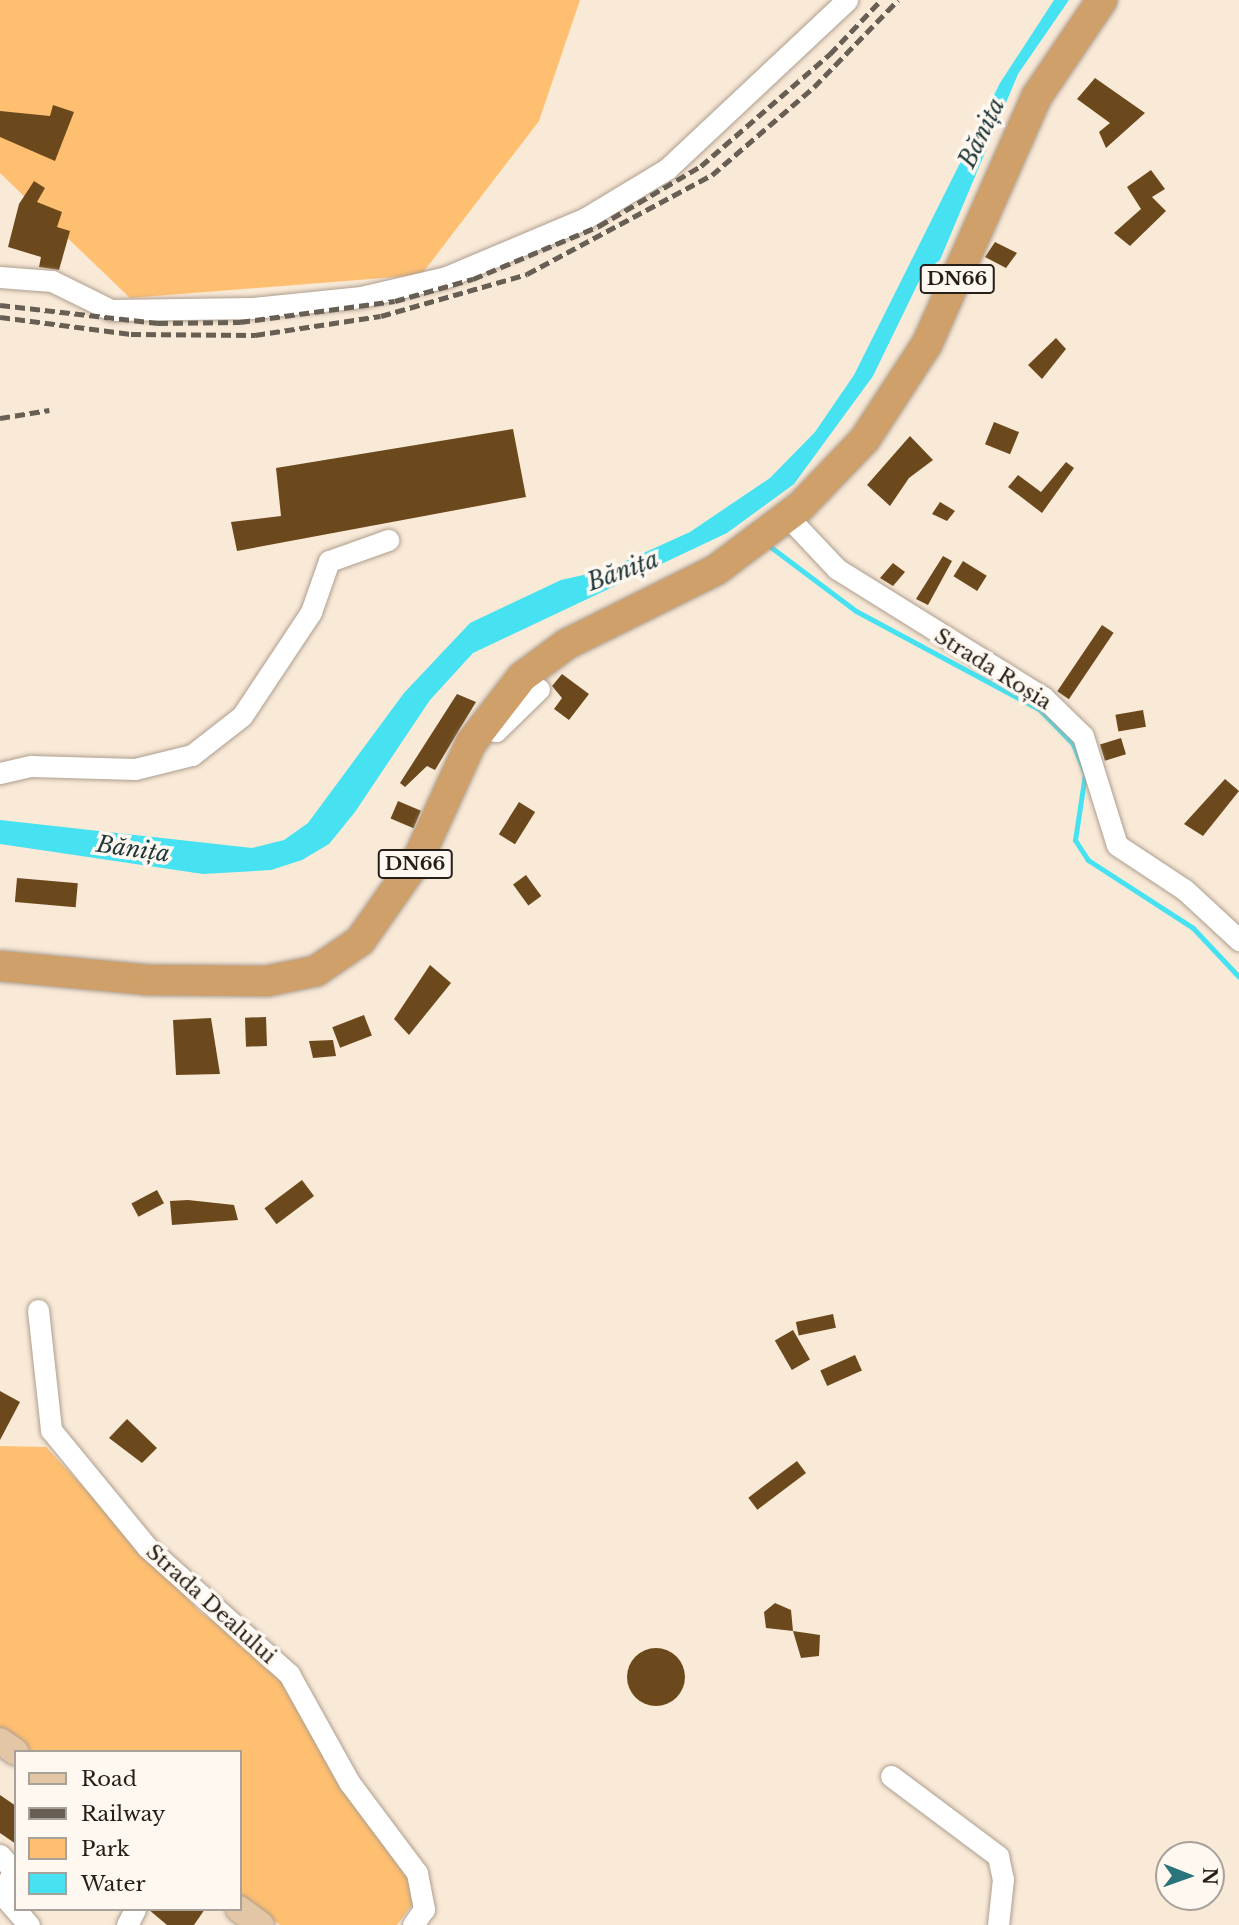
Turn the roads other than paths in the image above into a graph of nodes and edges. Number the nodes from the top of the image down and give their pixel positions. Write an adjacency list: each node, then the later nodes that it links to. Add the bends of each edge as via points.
1 (847, 0): 3 (street, via 667,169 584,219 446,277 361,297 267,307 111,310 52,281)
2 (1102, 0): 4 (highway, DN66, via 1037,96 938,322 901,391 853,453)
3 (0, 277)
4 (780, 524): 7 (highway, DN66, via 739,554 551,654 522,677); 9 (street, Strada Roșia, via 837,569 1043,696 1083,736 1117,845 1196,898)
5 (388, 540): 8 (street, via 329,561 311,612 242,716 192,755 135,769 32,766)
6 (539, 689): 7 (street, via 496,731)
7 (480, 729): 10 (highway, DN66, via 390,906 360,941 316,971 267,981 184,982)
8 (0, 773)
9 (1239, 940)
10 (0, 966)
11 (38, 1310): 18 (street, Strada Dealului, via 51,1430 147,1547 289,1674 349,1782 417,1873 424,1909)
12 (891, 1776): 19 (street, via 998,1856 1003,1879)
13 (0, 1855): 14 (street, via 14,1871)
14 (0, 1893): 15 (street)
15 (14, 1908)
16 (16, 1911): 17 (street)
17 (29, 1925)
18 (413, 1925)
19 (999, 1925)

